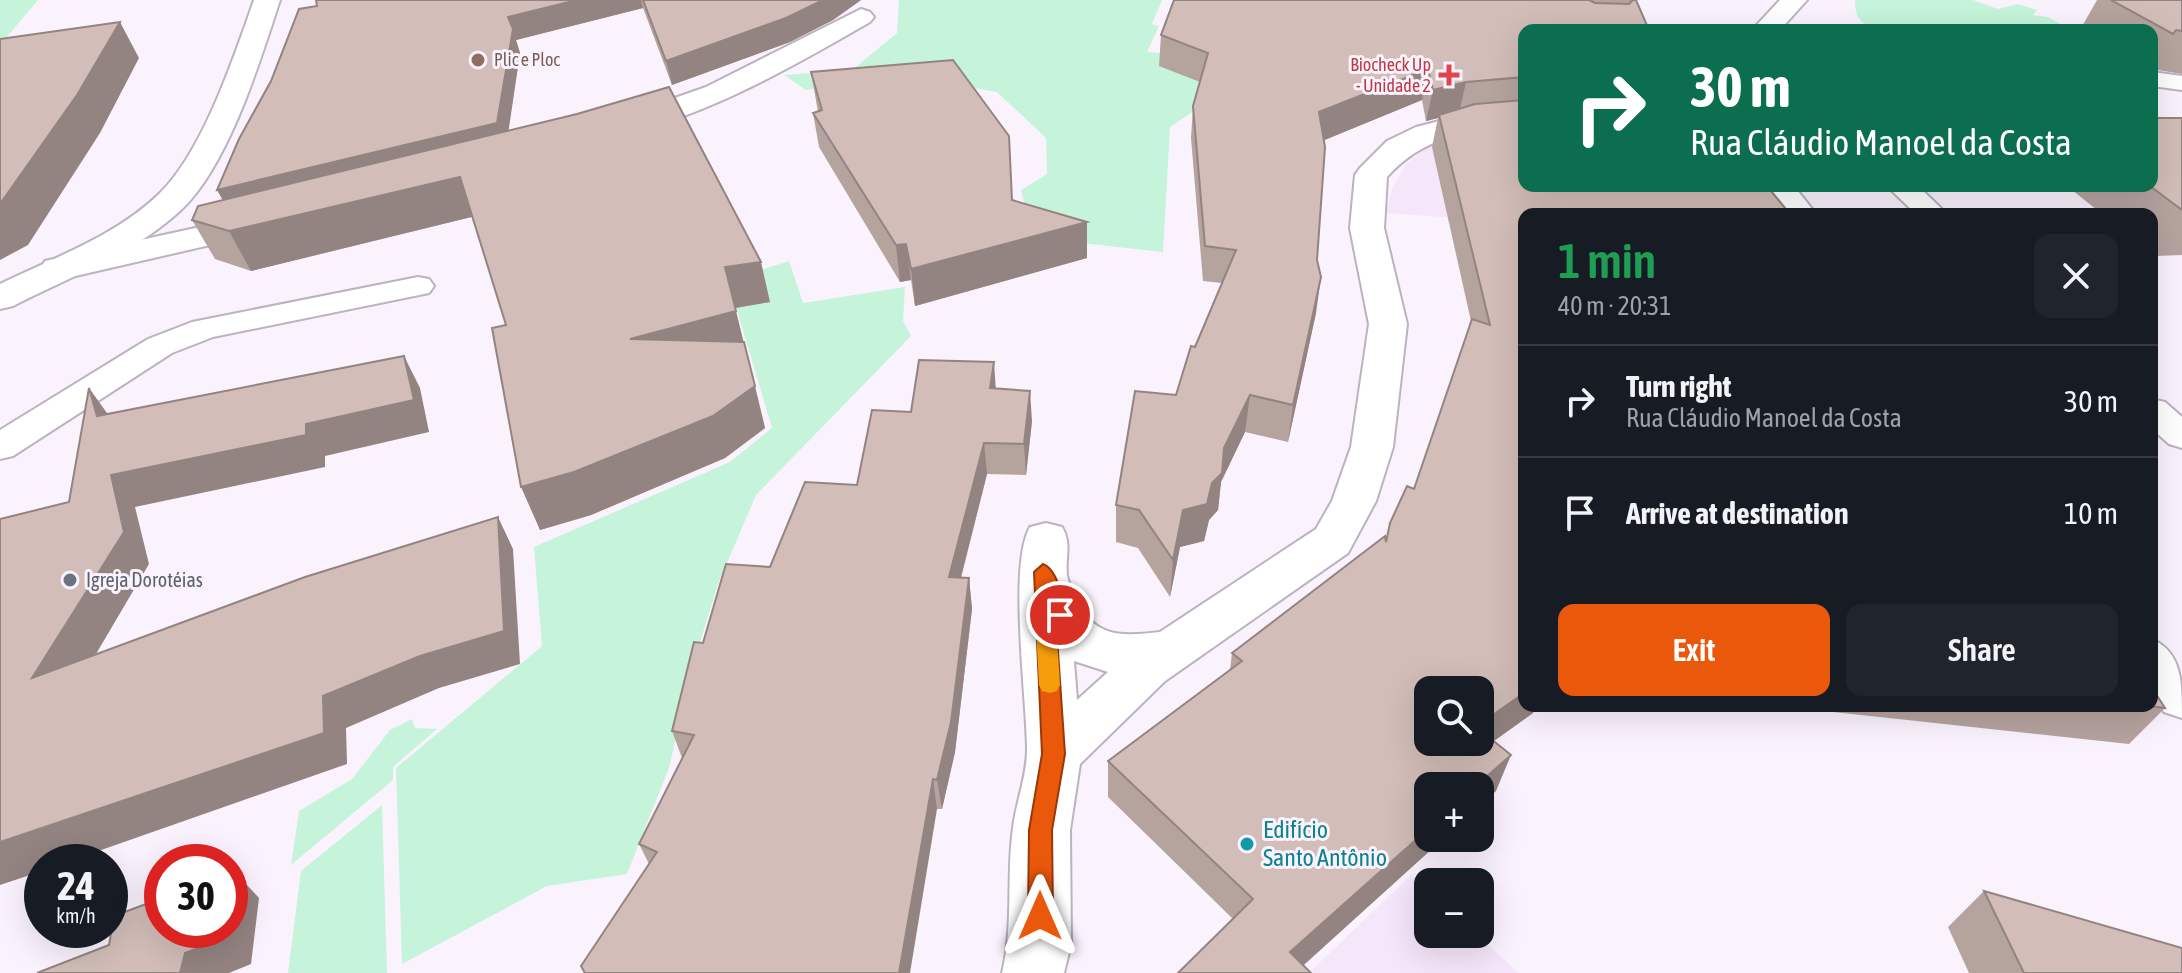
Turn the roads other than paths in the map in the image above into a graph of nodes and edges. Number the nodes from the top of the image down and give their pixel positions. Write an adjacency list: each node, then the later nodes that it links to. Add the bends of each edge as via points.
1 (267, 0): 14 (street, via 196,173 172,201)
2 (1794, 0): 4 (street)
3 (861, 17): 8 (street, via 716,93)
4 (1771, 24)
5 (2158, 80): 6 (lane)
6 (2182, 83)
7 (1518, 119): 20 (street, via 1482,120 1436,131 1399,148 1371,175 1367,228 1388,324 1372,447 1354,501 1332,541)
8 (591, 137)
9 (1782, 192): 11 (street)
10 (1908, 192): 12 (lane)
11 (1794, 208)
12 (1926, 208)
13 (289, 216): 14 (street)
14 (58, 269): 16 (street)
15 (418, 286): 19 (lane, via 204,329 160,346)
16 (0, 298)
17 (2158, 415): 18 (lane)
18 (2182, 436)
19 (0, 447)
20 (1171, 651): 21 (street); 21 (street, via 1115,656 1079,641 1051,600 1045,555)
21 (1054, 754): 22 (street, via 1041,830 1040,944)
22 (1033, 973)

